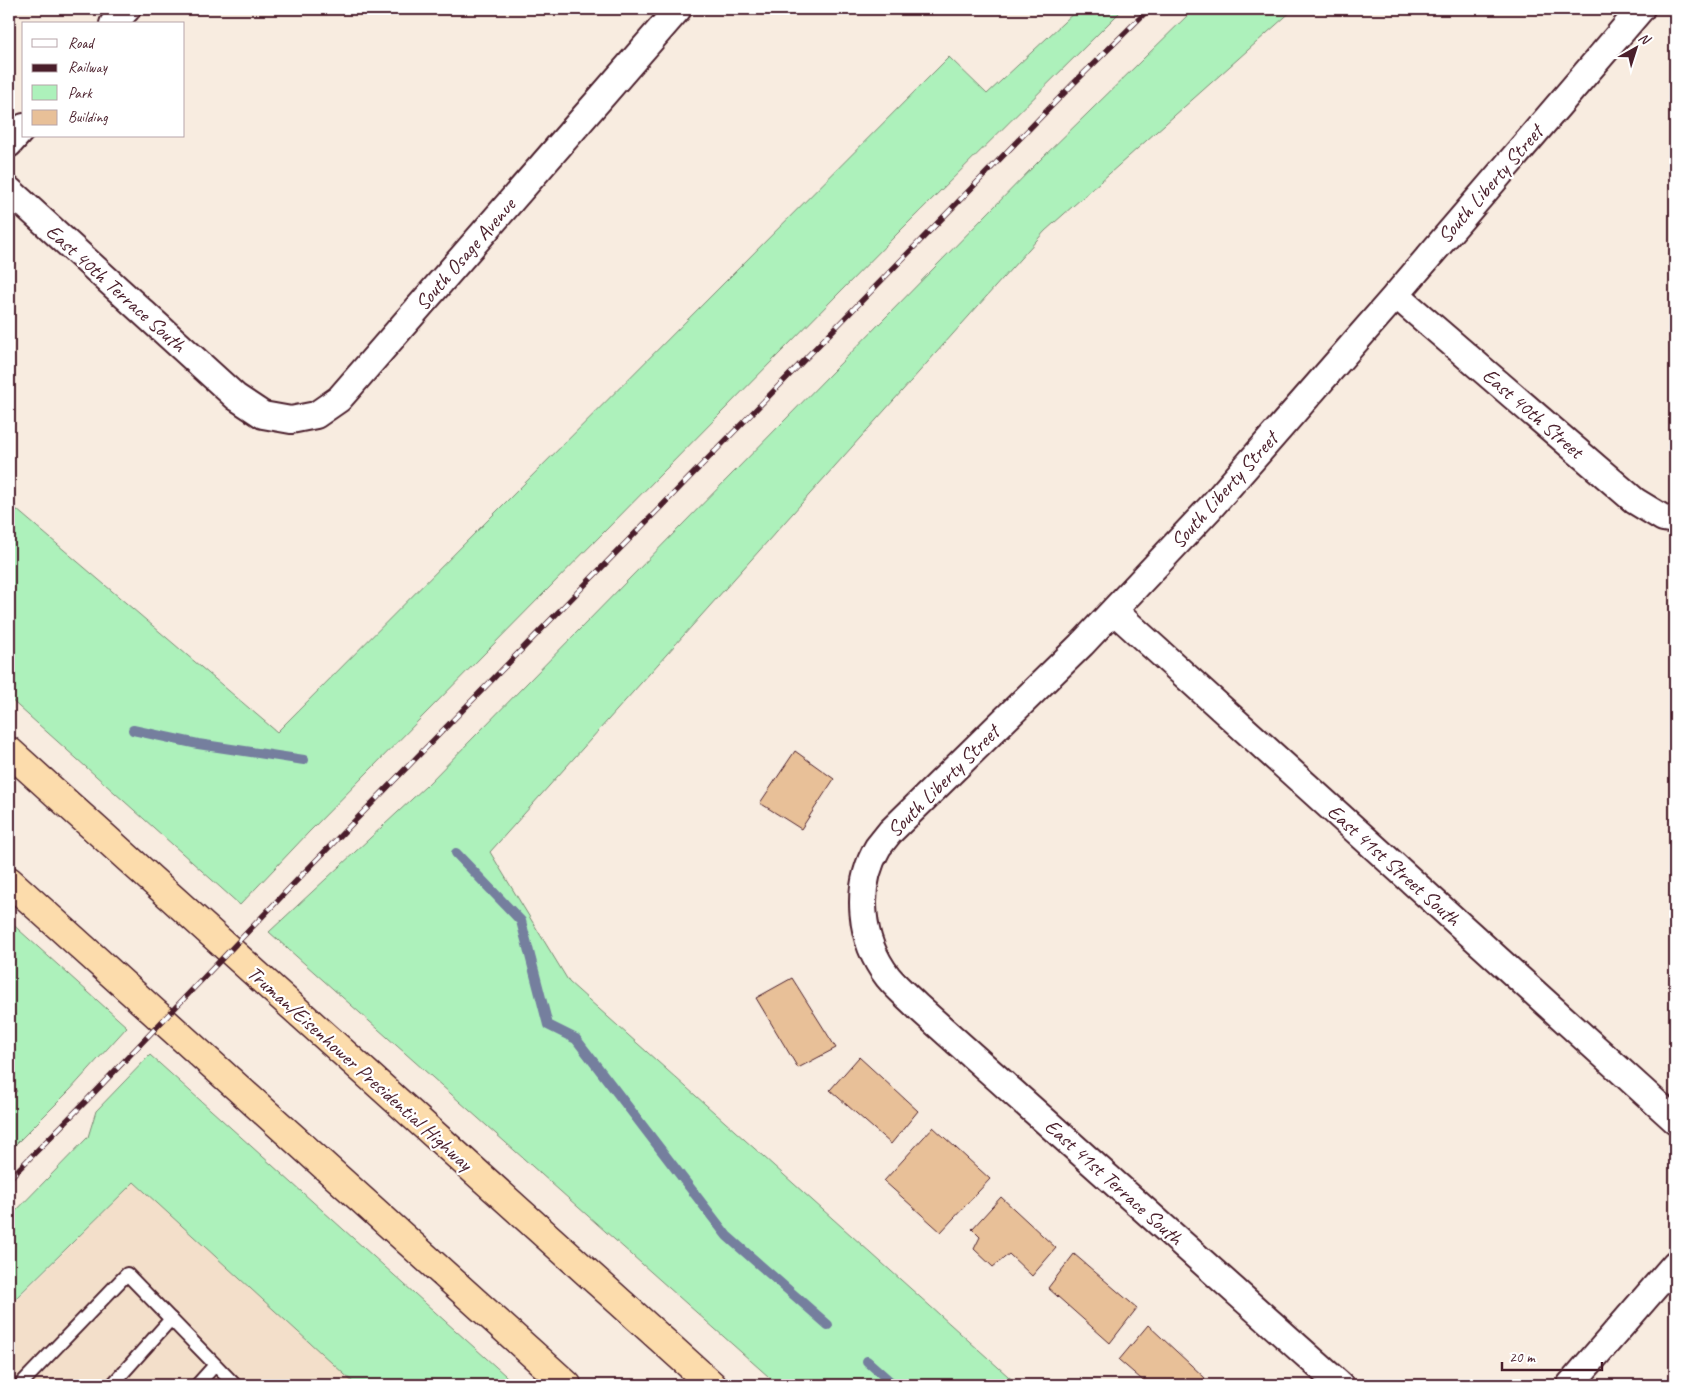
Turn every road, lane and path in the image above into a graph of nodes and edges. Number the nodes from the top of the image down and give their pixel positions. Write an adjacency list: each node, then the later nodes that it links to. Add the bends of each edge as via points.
1 (126, 9): 4 (street)
2 (678, 9): 9 (street, South Osage Avenue, via 339,399 316,415 291,420 263,415)
3 (1641, 9): 8 (street, South Liberty Street)
4 (116, 22)
5 (22, 129): 6 (street)
6 (9, 144)
7 (9, 190): 9 (street, East 40th Terrace South)
8 (1396, 295): 10 (street, East 40th Street, via 1635,501 1663,518); 11 (street, South Liberty Street, via 1210,508)
9 (223, 385)
10 (1675, 520)
11 (1114, 611): 14 (street, South Liberty Street, via 903,819 878,848 868,871 863,919 872,949); 15 (street, East 41st Street South)
12 (9, 751): 24 (highway, Truman/Eisenhower Presidential Highway)
13 (9, 881): 23 (highway)
14 (889, 978): 25 (street, East 41st Terrace South)
15 (1675, 1120)
16 (1675, 1264): 26 (street)
17 (171, 1319): 18 (lane); 19 (lane, via 127,1274); 20 (lane)
18 (215, 1365): 21 (lane); 22 (lane)
19 (20, 1385)
20 (112, 1385)
21 (197, 1385)
22 (235, 1385)
23 (567, 1385)
24 (712, 1385)
25 (1340, 1385)
26 (1570, 1385)

